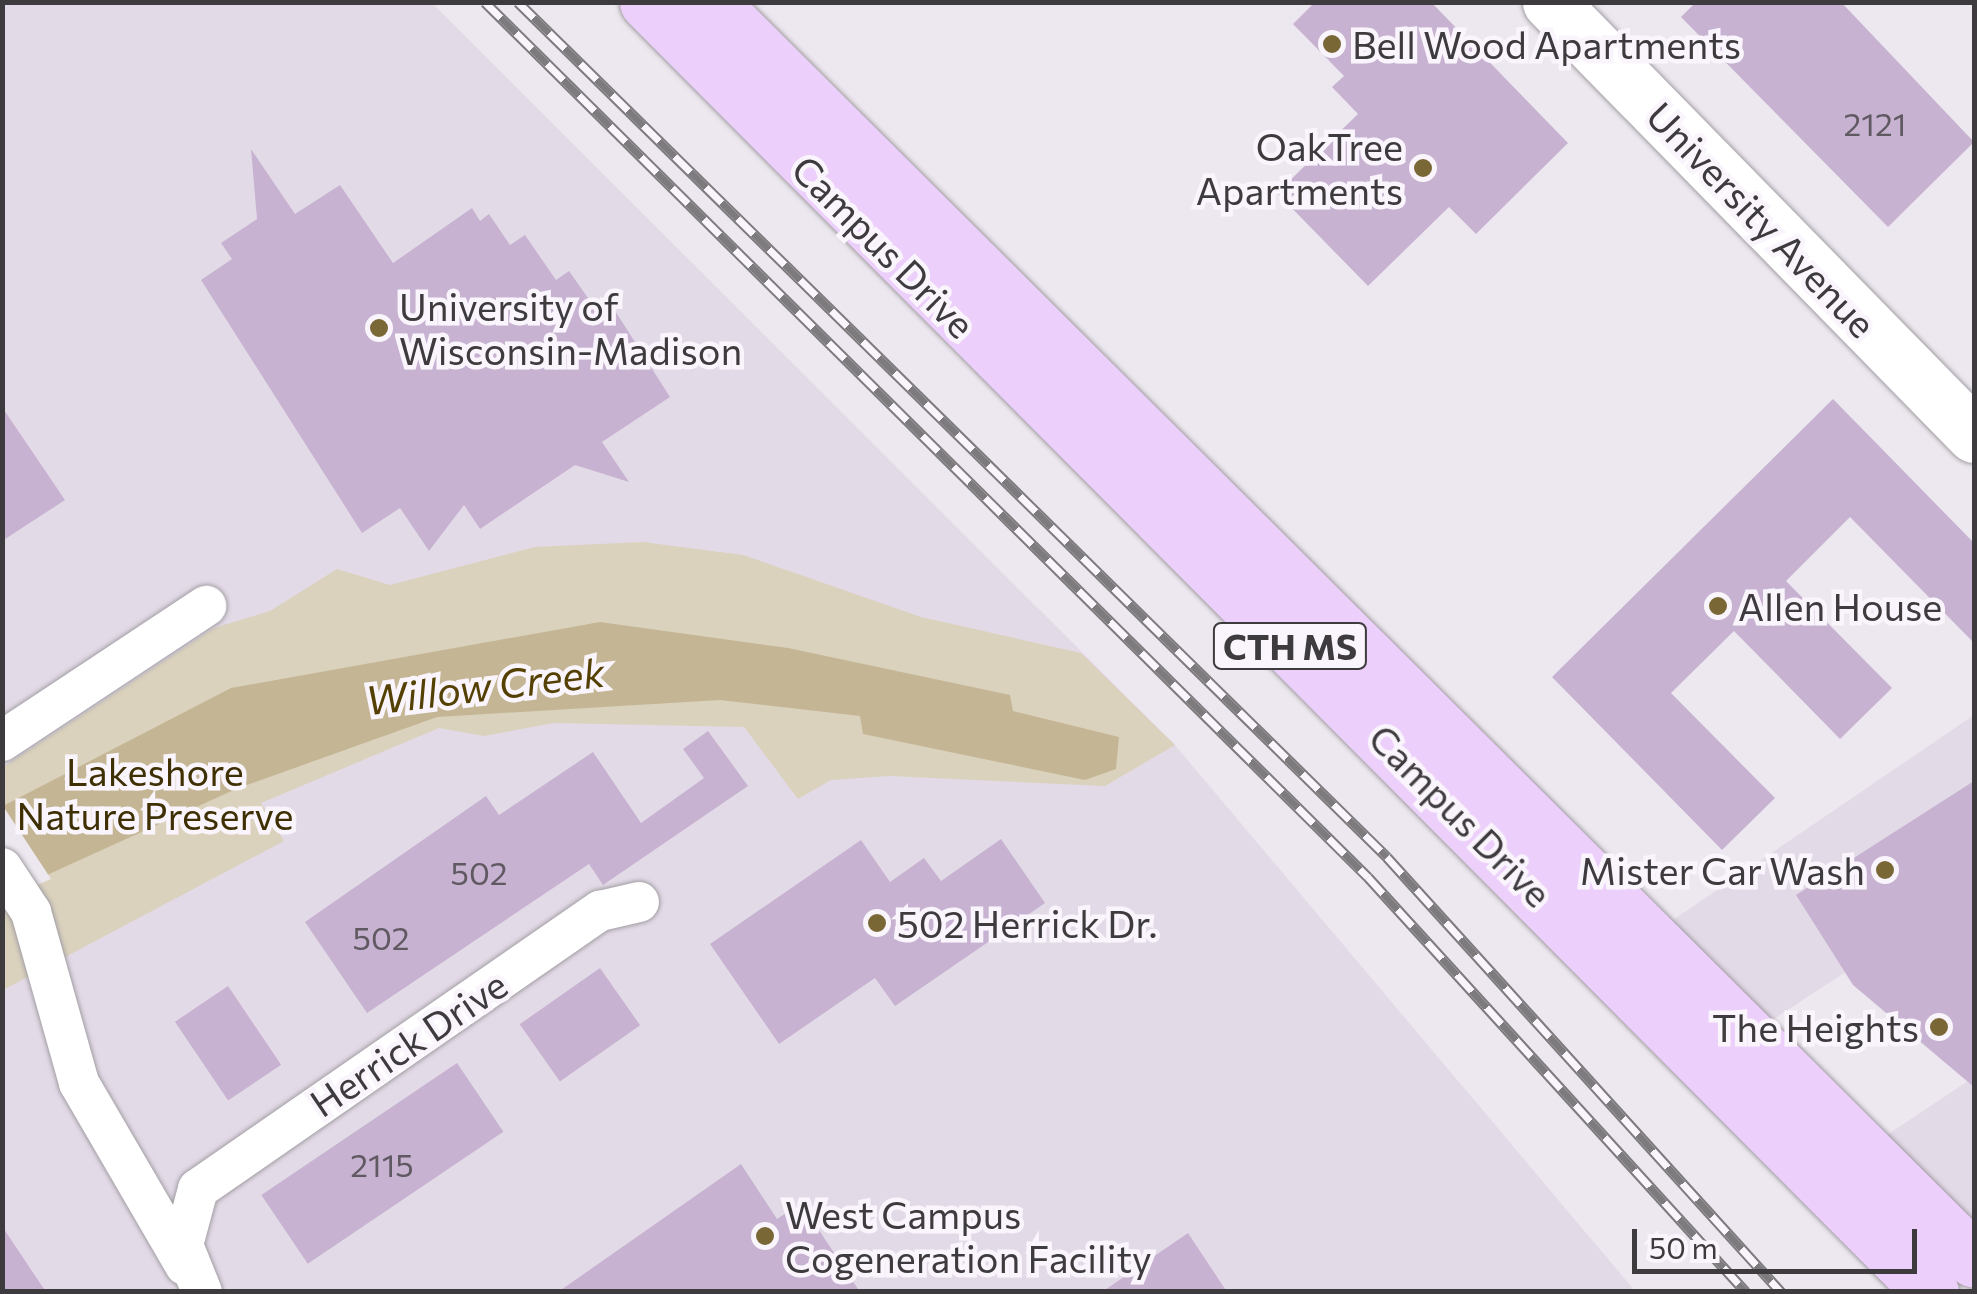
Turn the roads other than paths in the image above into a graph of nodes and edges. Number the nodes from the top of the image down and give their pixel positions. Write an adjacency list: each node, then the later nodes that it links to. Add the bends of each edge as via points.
1 (647, 2): 11 (main road, Campus Drive / CTH MS)
2 (710, 2): 9 (main road, Campus Drive / CTH MS)
3 (1550, 2): 4 (street, University Avenue)
4 (1974, 435)
5 (206, 606): 6 (street)
6 (2, 741)
7 (2, 868): 10 (street, via 25,902 79,1083)
8 (640, 902): 10 (street, Herrick Drive, via 600,911 215,1175 190,1205)
9 (1974, 1260)
10 (190, 1268)
11 (1931, 1292)

